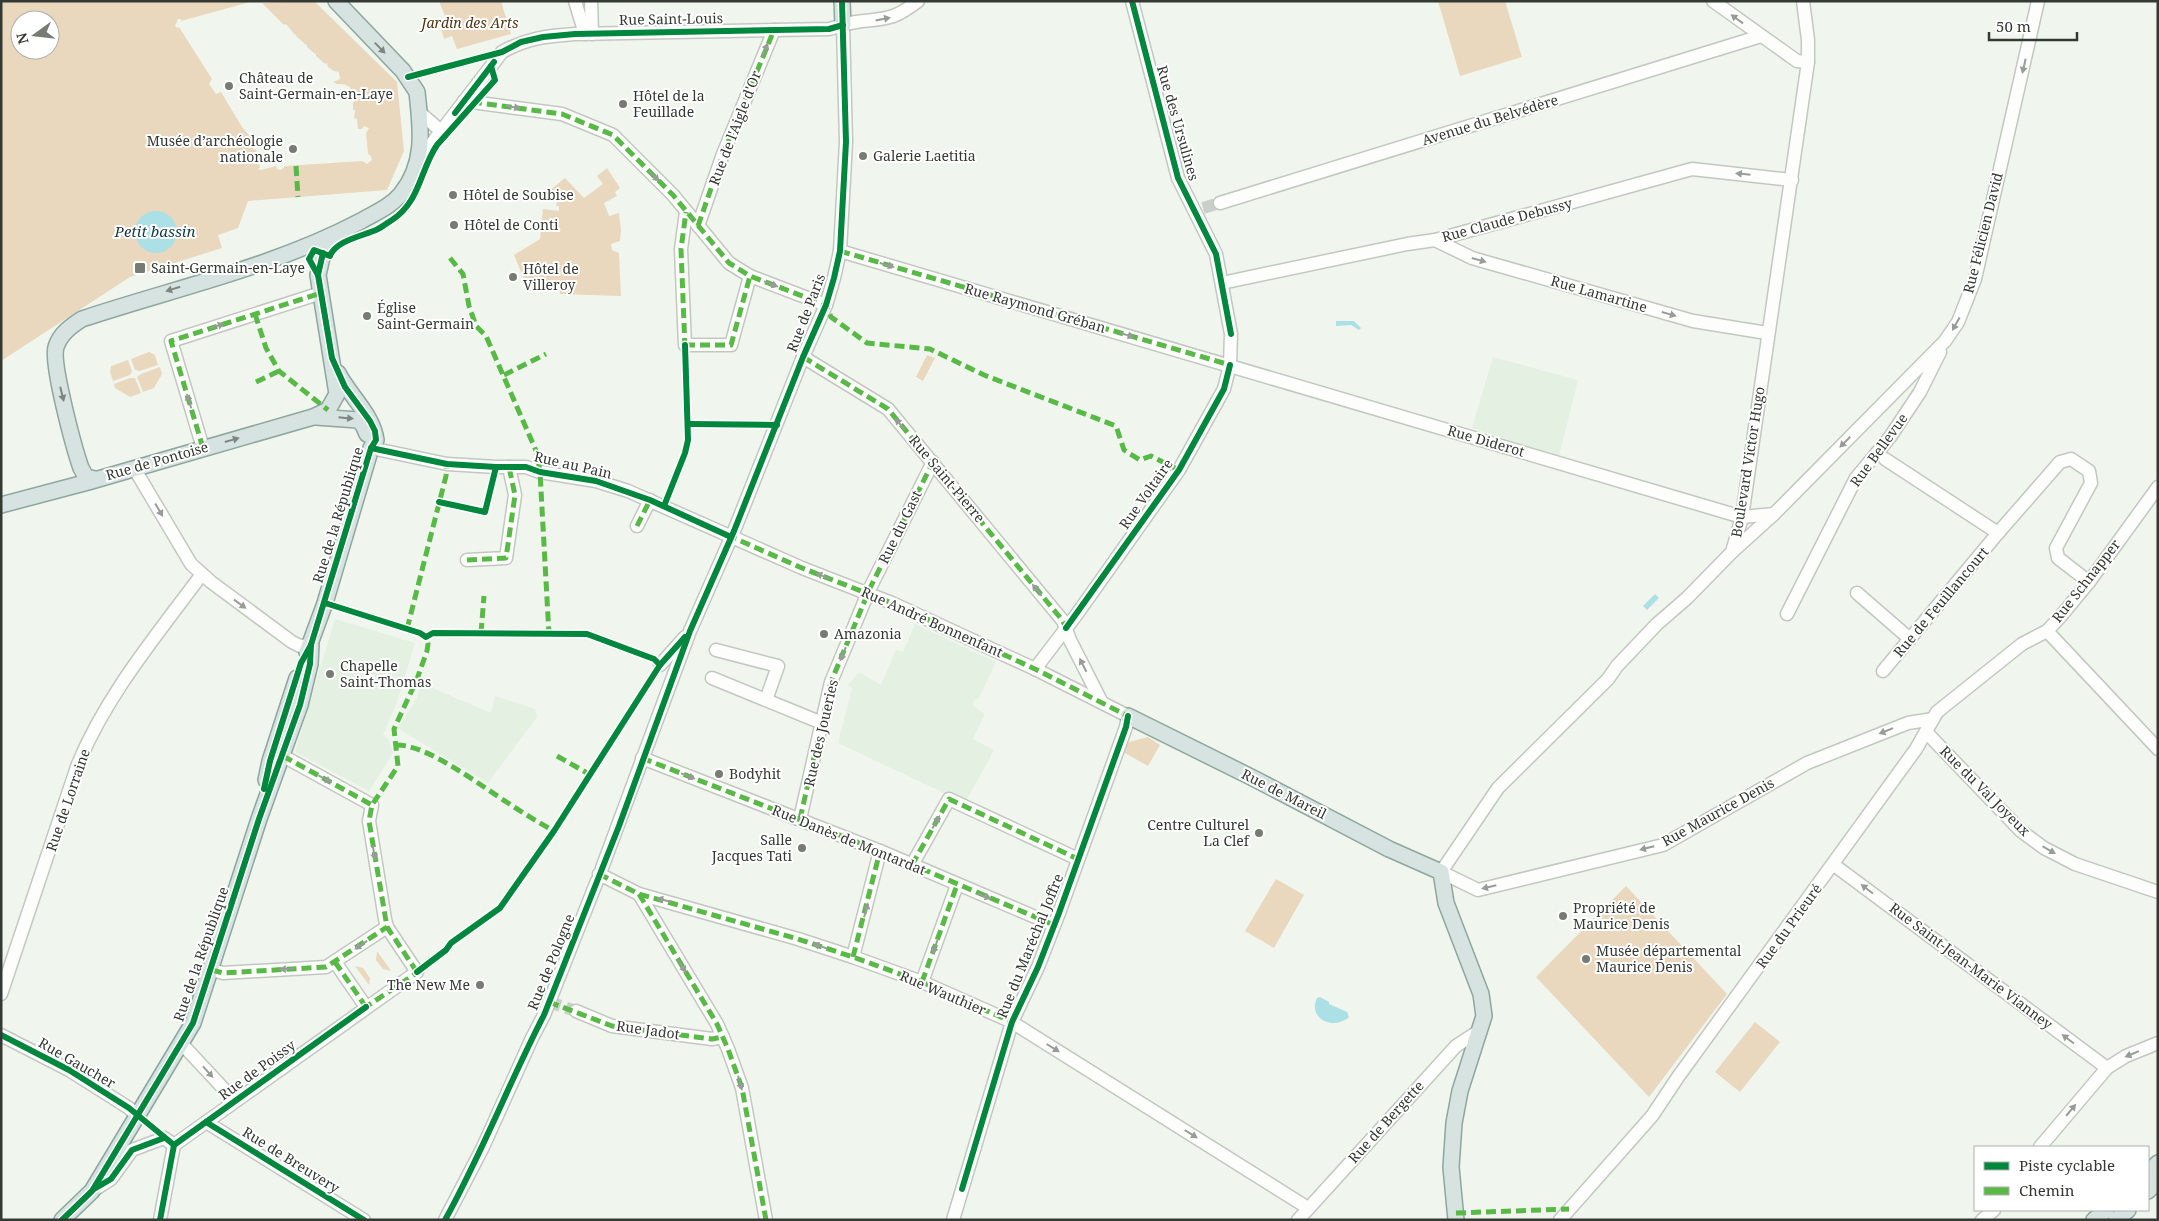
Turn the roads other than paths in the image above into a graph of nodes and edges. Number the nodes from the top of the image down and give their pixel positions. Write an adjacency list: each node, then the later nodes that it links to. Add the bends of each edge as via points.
1 (336, 1): 16 (main road, one-way to 16, via 408,77 417,92)
2 (575, 1): 12 (street)
3 (591, 1): 12 (street)
4 (842, 1): 10 (main road)
5 (918, 1): 10 (street, Rue Saint-Louis, one-way to 5, via 884,20 903,13)
6 (1132, 1): 29 (street, Rue des Ursulines, via 1178,178 1199,209 1216,254)
7 (1713, 1): 13 (street, one-way to 7)
8 (1803, 1): 14 (street, Boulevard Victor Hugo)
9 (2038, 1): 33 (street, Rue Félicien David, one-way to 33, via 1975,279 1958,322)
10 (843, 25): 11 (street, Rue Saint-Louis, via 829,29); 26 (street, Rue de Paris, via 846,142)
11 (774, 30): 12 (street, Rue Saint-Louis); 22 (street, Rue de l'Aigle d'Or, one-way to 11, via 723,154)
12 (588, 34): 15 (street, Rue Saint-Louis, via 520,42 502,52)
13 (1760, 36): 14 (street, via 1797,61); 20 (street, Avenue du Belvédère)
14 (1808, 62): 19 (street, Boulevard Victor Hugo)
15 (464, 100): 17 (street); 21 (street, one-way to 21, via 562,114 613,135)
16 (419, 112): 17 (street); 18 (main road)
17 (441, 131): 18 (street)
18 (419, 160): 23 (main road, via 402,192 390,205)
19 (1792, 180): 24 (street, Rue Claude Debussy, one-way to 24, via 1692,169); 32 (street, Boulevard Victor Hugo)
20 (1220, 203)
21 (686, 212): 22 (street); 28 (street, via 681,249 685,345 731,345)
22 (698, 226): 28 (street, via 729,262)
23 (343, 230): 25 (main road); 27 (main road, via 323,253)
24 (1435, 240): 29 (street, Rue Claude Debussy); 32 (street, Rue Lamartine, one-way to 32, via 1472,258 1693,321)
25 (294, 251): 27 (main road, via 309,259); 43 (main road, one-way to 43, via 82,319 63,334 56,347 54,361)
26 (840, 251): 31 (street, Rue de Paris); 35 (street, Rue Raymond Gréban, one-way to 35)
27 (318, 274): 30 (main road)
28 (750, 276): 31 (street, one-way to 31)
29 (1222, 283): 35 (street, Rue des Ursulines, via 1231,334)
30 (321, 293): 36 (main road); 39 (street, one-way to 30, via 171,341)
31 (826, 305): 34 (street, Rue de Paris)
32 (1767, 333): 52 (street, Boulevard Victor Hugo)
33 (1945, 341): 51 (street, Rue Félicien David, one-way to 51); 62 (street, Rue Bellevue, via 1920,392 1882,448 1856,478)
34 (803, 357): 42 (street, Rue Saint-Pierre, one-way to 34, via 888,409); 55 (street, Rue de Paris)
35 (1230, 365): 52 (street, Rue Diderot); 63 (street, Rue Voltaire, via 1224,389 1179,470)
36 (334, 367): 37 (main road, Rue de Pontoise, via 337,394 328,410); 40 (main road, Rue de la République, via 370,420 376,440)
37 (317, 417): 38 (main road, Rue de Pontoise, one-way to 38, via 358,420); 39 (main road, Rue de Pontoise, one-way to 37)
38 (366, 430): 40 (main road, Rue de la République)
39 (203, 448): 45 (main road, Rue de Pontoise)
40 (371, 448): 44 (street, Rue au Pain, via 447,464); 67 (main road, Rue de la République)
41 (1885, 459): 54 (street)
42 (933, 462): 60 (street, Rue du Gast); 63 (street, Rue Saint-Pierre, one-way to 42)
43 (80, 465): 46 (main road, via 86,477); 47 (main road, via 75,478)
44 (509, 467): 49 (street, Rue au Pain, via 526,467 596,481); 57 (street, via 515,496 506,558)
45 (134, 468): 46 (main road, Rue de Pontoise); 58 (street, one-way to 58, via 191,564)
46 (95, 479): 47 (main road, Rue de Pontoise)
47 (65, 487): 50 (main road, Rue de Pontoise)
48 (2158, 487): 59 (street, Rue Schnapper)
49 (650, 500): 53 (street); 55 (street, Rue au Pain)
50 (1, 505)
51 (1774, 514): 52 (street); 56 (street, Rue Félicien David)
52 (1742, 517): 56 (street, Boulevard Victor Hugo)
53 (637, 526)
54 (1998, 533): 59 (street, Rue de Feuillancourt, via 2060,462 2071,459 2090,471 2092,483 2056,548 2058,558); 66 (street, Rue de Feuillancourt)
55 (732, 537): 60 (street, Rue André Bonnenfant, one-way to 55); 64 (street, Rue de Paris)
56 (1732, 552): 89 (street, Boulevard Victor Hugo, via 1657,624 1608,679 1498,788)
57 (467, 560)
58 (202, 574): 67 (street, one-way to 67, via 292,642 300,646); 100 (street, Rue de Lorraine, via 150,642 90,736)
59 (2090, 582): 65 (street, Rue Schnapper)
60 (869, 593): 70 (street, Rue André Bonnenfant); 77 (street, Rue des Joueries, one-way to 77, via 831,682)
61 (1857, 594): 66 (street)
62 (1787, 614)
63 (1066, 628): 70 (street, Rue Voltaire); 74 (street, Rue Saint-Pierre, one-way to 63)
64 (690, 631): 69 (street); 82 (street, Rue de Pologne)
65 (2046, 631): 76 (street, Rue Schnapper, via 2022,644 1937,712); 80 (street)
66 (1910, 639): 71 (street, Rue de Feuillancourt)
67 (311, 645): 79 (main road, Rue de la République, via 301,663); 81 (main road, Rue de la République, via 300,705)
68 (716, 650): 73 (street, via 778,666)
69 (660, 665)
70 (1035, 669): 74 (street, Rue André Bonnenfant)
71 (1883, 671)
72 (712, 678): 73 (street)
73 (766, 700): 77 (street)
74 (1101, 702): 75 (street, Rue André Bonnenfant)
75 (1128, 716): 86 (street, Rue du Maréchal Joffre); 89 (main road, Rue de Mareil, via 1389,849)
76 (1933, 719): 78 (street, Rue du Prieuré); 89 (street, Rue Maurice Denis, one-way to 89, via 1908,723 1807,763 1663,844 1478,890)
77 (822, 723): 84 (street, Rue des Joueries)
78 (1926, 732): 88 (street, Rue du Prieuré); 92 (street, Rue du Val Joyeux, one-way to 92, via 2020,831 2044,848 2075,864)
79 (278, 740): 81 (main road); 83 (main road, Rue de la République, via 270,761)
80 (2158, 749)
81 (283, 756): 83 (main road, Rue de la République); 95 (street, one-way to 95, via 372,805 370,821)
82 (642, 758): 84 (street, Rue Danès de Montardat, one-way to 84); 90 (street, Rue de Pologne)
83 (259, 819): 98 (main road, Rue de la République)
84 (800, 820): 85 (street, Rue Danès de Montardat)
85 (880, 851): 87 (street, Rue Danès de Montardat); 96 (street, one-way to 85)
86 (1078, 859): 87 (street, one-way to 86, via 949,799); 94 (street, Rue du Maréchal Joffre)
87 (912, 865): 91 (street, Rue Danès de Montardat)
88 (1834, 865): 109 (street, Rue Saint-Jean-Marie Vianney, one-way to 88); 130 (street, Rue du Prieuré, via 1652,1116)
89 (1441, 872): 104 (main road, via 1446,904 1483,1002)
90 (599, 874): 93 (street, Rue Wauthier); 126 (street, Rue de Pologne, via 544,1015)
91 (957, 885): 94 (street, Rue Danès de Montardat, one-way to 94); 99 (street, one-way to 99)
92 (2158, 892)
93 (639, 894): 96 (street, Rue Wauthier, one-way to 93, via 798,938); 106 (street, one-way to 106)
94 (1054, 925): 103 (street, Rue du Maréchal Joffre)
95 (387, 927): 97 (street, one-way to 97); 101 (street, Rue de Poissy, via 417,972)
96 (853, 957): 99 (street, Rue Wauthier)
97 (334, 962): 98 (street, one-way to 98, via 326,967 223,973); 101 (street)
98 (212, 970): 107 (main road, Rue de la République, via 193,1023)
99 (922, 982): 103 (street, Rue Wauthier)
100 (1, 994)
101 (366, 1007): 110 (street, Rue de Poissy)
102 (576, 1011): 106 (street, Rue Jadot, via 612,1026 712,1039)
103 (1012, 1022): 118 (street, Rue Wauthier, one-way to 118); 127 (street, Rue du Maréchal Joffre)
104 (1480, 1031): 118 (street, Rue de Bergette, via 1456,1046); 129 (main road, via 1460,1091 1454,1123 1451,1166)
105 (1, 1035): 111 (street, Rue Gaucher, via 69,1070)
106 (723, 1037): 122 (street, one-way to 122, via 742,1088)
107 (181, 1043): 110 (street, one-way to 110); 111 (main road, Rue de la République)
108 (2158, 1044): 109 (street, one-way to 109, via 2126,1056)
109 (2107, 1068): 114 (street, one-way to 109)
110 (235, 1101): 112 (street, Rue de Poissy)
111 (137, 1116): 117 (main road, Rue de la République)
112 (206, 1122): 113 (street, Rue de Poissy); 125 (street, Rue de Breuvery)
113 (169, 1142): 117 (street, Rue de Poissy, via 132,1150 111,1179); 124 (street)
114 (2041, 1146)
115 (2158, 1181): 116 (main road)
116 (2149, 1190)
117 (92, 1191): 123 (main road, Rue de la République)
118 (1308, 1208): 128 (street, Rue de Bergette)
119 (1993, 1211): 131 (street)
120 (2105, 1211): 132 (main road)
121 (2127, 1211): 133 (main road)
122 (766, 1217)
123 (62, 1220)
124 (160, 1220)
125 (364, 1220)
126 (445, 1220)
127 (952, 1220)
128 (1298, 1220)
129 (1456, 1220)
130 (1560, 1220)
131 (1982, 1220)
132 (2094, 1220)
133 (2116, 1220)

